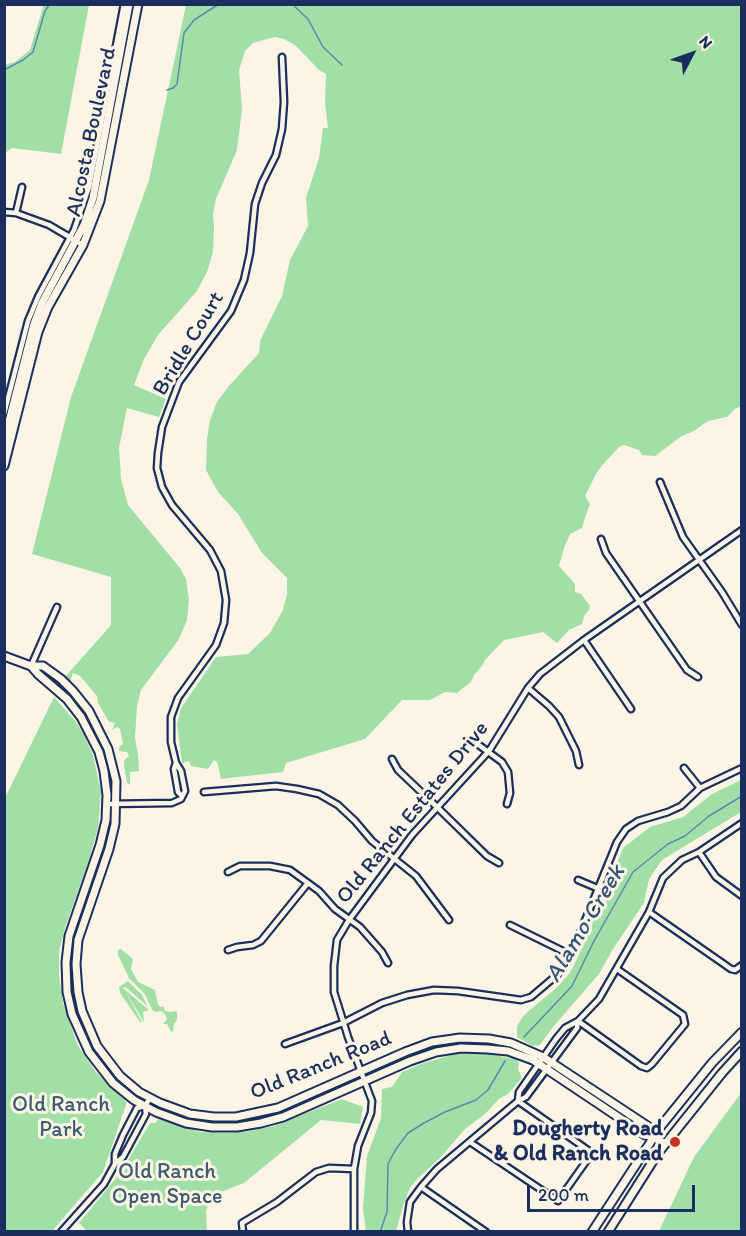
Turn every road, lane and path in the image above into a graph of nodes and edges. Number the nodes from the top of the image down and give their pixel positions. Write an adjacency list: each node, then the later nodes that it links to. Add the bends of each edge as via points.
1 (124, 4): 8 (street, Alcosta Boulevard, via 89,187)
2 (129, 4): 8 (street, Alcosta Boulevard, via 93,198 84,225)
3 (138, 4): 9 (street, Alcosta Boulevard, via 100,201)
4 (282, 57): 35 (street, Bridle Court, via 282,129 276,155 255,204 244,280 231,311 179,382 159,441 157,468 162,487 210,550 221,572 226,600 224,623 216,645 174,706 170,731 185,791 180,801)
5 (22, 187): 7 (street)
6 (4, 212): 7 (street)
7 (16, 213): 8 (street)
8 (73, 239): 9 (street); 10 (street, Alcosta Boulevard, via 28,321); 11 (street, Alcosta Boulevard, via 34,324)
9 (83, 245): 12 (street, Alcosta Boulevard, via 38,332)
10 (4, 414)
11 (4, 441)
12 (4, 466)
13 (660, 482): 16 (street, via 683,537)
14 (741, 530): 16 (street, Old Ranch Estates Drive)
15 (601, 539): 17 (street)
16 (698, 560): 17 (street, Old Ranch Estates Drive); 19 (street)
17 (639, 602): 20 (street, Old Ranch Estates Drive); 23 (street, via 687,670)
18 (57, 607): 22 (street)
19 (741, 624)
20 (584, 640): 24 (street, Old Ranch Estates Drive, via 557,659); 25 (street)
21 (4, 656): 22 (street, Old Ranch Road)
22 (31, 666): 34 (street, Old Ranch Road, via 67,699 91,735 104,771); 35 (street, Old Ranch Road, via 43,666 61,679 89,711 108,749 116,781)
23 (698, 677)
24 (528, 688): 27 (street, Old Ranch Estates Drive); 29 (street, via 559,717)
25 (631, 709)
26 (476, 743): 27 (street)
27 (489, 751): 36 (street, via 508,772); 37 (street, Old Ranch Estates Drive)
28 (392, 759): 37 (street, via 398,770)
29 (579, 765)
30 (684, 768): 32 (street)
31 (741, 768): 32 (street)
32 (700, 788): 45 (street, via 681,806 638,820 626,829)
33 (204, 792): 40 (street, via 276,786 319,794 338,805)
34 (107, 804): 35 (street, Bridle Court); 68 (street, Old Ranch Road, via 100,845 69,936 67,992 82,1040 94,1059 114,1083)
35 (116, 804): 66 (street, Old Ranch Road, via 109,849 78,940 78,992 91,1036 106,1060)
36 (507, 804)
37 (438, 808): 40 (street, Old Ranch Estates Drive); 41 (street)
38 (741, 823): 39 (street)
39 (699, 852): 46 (street, via 716,878); 47 (street, via 682,860 663,878)
40 (393, 858): 48 (street, Old Ranch Estates Drive); 49 (street, via 416,876)
41 (499, 863)
42 (228, 872): 44 (street, via 240,866 270,866 290,870)
43 (578, 880): 45 (street)
44 (308, 883): 48 (street); 51 (street, via 261,941)
45 (597, 888): 52 (street)
46 (741, 896)
47 (649, 912): 54 (street, via 731,969); 55 (street)
48 (349, 920): 53 (street, via 360,927); 57 (street, Old Ranch Estates Drive, via 337,940 334,966 334,992)
49 (449, 920)
50 (510, 925): 52 (street)
51 (228, 950)
52 (571, 955): 57 (street, via 557,975 522,1000 434,990 382,1003)
53 (388, 963)
54 (741, 965)
55 (617, 969): 56 (street, via 599,999); 56 (street, via 683,1015 685,1024 647,1068)
56 (578, 1020): 61 (street, via 565,1028); 62 (street, via 578,1028)
57 (343, 1023): 59 (street); 64 (street, Old Ranch Estates Drive)
58 (741, 1032): 69 (street)
59 (285, 1044)
60 (741, 1051): 71 (street)
61 (541, 1060): 62 (street, Old Ranch Road); 63 (street, Old Ranch Road); 64 (street, Old Ranch Road, via 511,1043 460,1038 432,1042); 65 (street, Old Ranch Road, via 508,1051 461,1048 436,1052); 67 (street, via 519,1092)
62 (552, 1062): 63 (street); 69 (street, Old Ranch Road, via 649,1127)
63 (547, 1069): 67 (street, via 526,1097); 69 (street, Old Ranch Road, via 645,1135)
64 (362, 1072): 65 (street, Old Ranch Estates Drive); 66 (street, Old Ranch Road, via 278,1108 236,1117 190,1114)
65 (365, 1080): 68 (street, Old Ranch Road, via 284,1117 237,1127 186,1123); 73 (street, Old Ranch Estates Drive, via 372,1101 371,1113)
66 (150, 1098): 68 (street)
67 (518, 1101): 70 (street); 70 (street, via 592,1153 558,1201)
68 (145, 1106): 72 (street, via 146,1114 123,1157); 72 (street, via 137,1108 123,1135)
69 (654, 1137): 71 (street, Old Ranch Road); 80 (street)
70 (470, 1142): 74 (street)
71 (665, 1144): 81 (street)
72 (115, 1164): 75 (street, via 104,1184)
73 (354, 1169): 76 (street, via 316,1172 242,1223); 77 (street, Old Ranch Estates Drive)
74 (421, 1187): 78 (street, via 410,1202); 79 (street)
75 (61, 1232)
76 (243, 1232)
77 (354, 1232)
78 (408, 1232)
79 (486, 1232)
80 (592, 1232)
81 (608, 1232)

